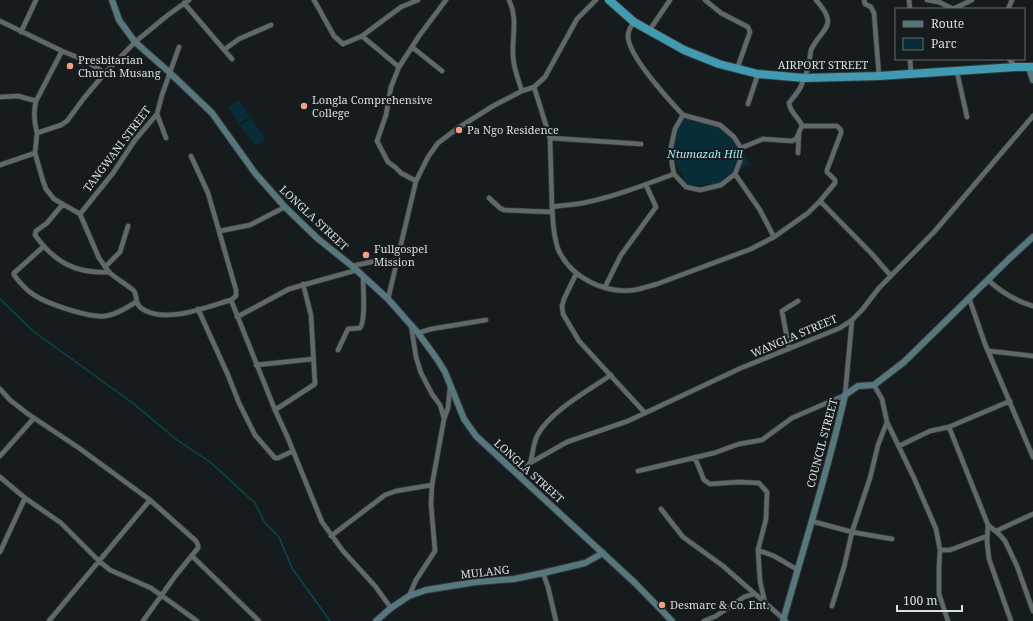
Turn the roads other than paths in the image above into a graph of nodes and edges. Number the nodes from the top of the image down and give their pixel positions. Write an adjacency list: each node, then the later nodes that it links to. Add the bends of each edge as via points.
1 (36, 0): 23 (street)
2 (112, 0): 25 (main road, LONGLA STREET, via 119,20)
3 (189, 0): 16 (street)
4 (314, 0): 24 (street, via 340,42 344,44)
5 (418, 0): 24 (street, via 401,7)
6 (446, 0): 27 (street)
7 (509, 0): 47 (street, via 515,18 514,67)
8 (596, 0): 46 (street, via 578,19 545,76)
9 (609, 0): 20 (highway, AIRPORT STREET)
10 (670, 0): 22 (street)
11 (705, 0): 36 (street, via 721,13 748,27 750,32)
12 (816, 0): 44 (street, via 824,9 826,30 811,51)
13 (864, 0): 43 (street, via 874,13)
14 (927, 0): 17 (street, via 944,3)
15 (972, 0): 18 (street)
16 (184, 3): 25 (street); 28 (street)
17 (952, 8)
18 (955, 8)
19 (0, 21): 23 (street)
20 (634, 22): 22 (highway, AIRPORT STREET); 52 (street, via 628,31 629,43 653,80)
21 (271, 25): 28 (street, via 239,39)
22 (649, 31): 36 (highway, AIRPORT STREET, via 690,53)
23 (21, 32): 29 (street)
24 (362, 36): 33 (street)
25 (135, 42): 38 (main road, LONGLA STREET); 40 (street)
26 (179, 47): 38 (street, TANGWANI STREET)
27 (412, 47): 33 (street); 37 (street)
28 (225, 49): 30 (street)
29 (62, 50): 40 (street); 49 (street)
30 (232, 59)
31 (910, 60): 42 (street)
32 (1010, 60): 34 (street)
33 (399, 67): 68 (street, via 377,140 388,162)
34 (1016, 67): 35 (highway, AIRPORT STREET); 39 (highway, AIRPORT STREET)
35 (1031, 67): 45 (main road)
36 (737, 69): 41 (highway, AIRPORT STREET)
37 (442, 71)
38 (169, 72): 51 (street, TANGWANI STREET); 73 (main road, LONGLA STREET, via 212,113 255,173)
39 (957, 72): 42 (highway, AIRPORT STREET); 54 (street)
40 (105, 73): 57 (street, via 67,121 61,126)
41 (758, 74): 44 (highway, AIRPORT STREET); 50 (street)
42 (911, 74): 43 (highway, AIRPORT STREET)
43 (879, 76): 44 (highway, AIRPORT STREET)
44 (804, 78): 55 (street, via 798,92 789,103 790,110)
45 (1033, 80)
46 (534, 87): 47 (street); 59 (street)
47 (522, 91): 68 (street, via 448,134 428,157)
48 (0, 97): 49 (street, via 18,96)
49 (36, 101): 57 (street, via 34,118)
50 (748, 104)
51 (157, 114): 58 (street); 75 (street, TANGWANI STREET)
52 (683, 115): 61 (street, via 720,125 734,137); 66 (street, via 675,129 671,147)
53 (1033, 116): 87 (street, WANGLA STREET, via 934,232)
54 (967, 118)
55 (802, 126): 56 (street); 71 (street, via 837,126 842,133 827,170 835,183)
56 (799, 132): 61 (street, via 792,141 763,139); 62 (street)
57 (37, 133): 63 (street)
58 (166, 138)
59 (550, 138): 60 (street); 74 (street)
60 (641, 144)
61 (741, 148): 67 (street)
62 (798, 152)
63 (35, 153): 65 (street); 72 (street, via 46,189 54,199)
64 (191, 156): 77 (street, via 208,193)
65 (0, 165)
66 (674, 174): 67 (street, via 686,187 700,190 721,185); 69 (street)
67 (735, 174): 78 (street, via 760,210)
68 (416, 181): 81 (street)
69 (646, 185): 74 (street, via 584,203); 90 (street, via 656,207 621,255)
70 (489, 198): 74 (street, via 504,210)
71 (820, 201): 78 (street); 87 (street)
72 (63, 204): 75 (street); 80 (street, via 47,223 35,232)
73 (285, 207): 77 (street, via 250,225); 83 (main road, LONGLA STREET, via 317,238)
74 (552, 209): 85 (street, via 554,235 559,250)
75 (80, 214): 82 (street)
76 (128, 226): 82 (street, via 120,252)
77 (220, 231): 93 (street, via 236,290 236,296)
78 (774, 237): 90 (street, via 751,249 644,288 632,290)
79 (1033, 237): 88 (main road, COUNCIL STREET)
80 (43, 247): 84 (street, via 76,269); 95 (street, via 14,273 20,283 34,295 93,316 116,314)
81 (397, 261): 83 (street, via 376,261); 92 (street)
82 (105, 267): 84 (street)
83 (355, 268): 86 (main road, LONGLA STREET); 89 (street)
84 (109, 272): 95 (street, via 134,291)
85 (576, 274): 90 (street); 109 (street, via 564,299 563,314 579,341)
86 (363, 276): 92 (main road, LONGLA STREET); 104 (street, via 363,325 347,330)
87 (891, 276): 100 (street, WANGLA STREET)
88 (988, 280): 91 (main road, COUNCIL STREET); 96 (street, via 1001,291)
89 (303, 284): 98 (street); 107 (street, via 311,315)
90 (605, 287)
91 (969, 298): 105 (street); 111 (main road, COUNCIL STREET, via 904,362)
92 (388, 299): 101 (main road, LONGLA STREET)
93 (231, 300): 97 (street); 98 (street)
94 (798, 301): 103 (street, via 782,311)
95 (136, 302): 97 (street, via 141,308 166,316)
96 (1033, 306)
97 (198, 309): 122 (street, via 255,435 275,458)
98 (237, 317): 108 (street)
99 (486, 320): 102 (street)
100 (852, 320): 103 (street, WANGLA STREET, via 840,328); 113 (street)
101 (411, 325): 102 (main road, LONGLA STREET); 118 (street, via 421,373 440,405)
102 (418, 333): 110 (main road, LONGLA STREET, via 438,359)
103 (789, 349): 116 (street, WANGLA STREET, via 741,368)
104 (338, 350)
105 (988, 351): 106 (street); 114 (street)
106 (1033, 356)
107 (313, 359): 108 (street); 115 (street, via 315,384)
108 (256, 365): 115 (street)
109 (612, 375): 116 (street); 126 (street, via 564,408 541,430)
110 (450, 385): 118 (street, via 448,408); 128 (main road, LONGLA STREET, via 465,421 476,436)
111 (874, 385): 113 (main road, COUNCIL STREET, via 858,386); 119 (street, via 882,399)
112 (0, 389): 117 (street)
113 (845, 395): 125 (street, via 792,418 762,440 739,444); 135 (main road, COUNCIL STREET, via 834,445)
114 (1010, 401): 120 (street); 124 (street)
115 (275, 410): 122 (street)
116 (645, 414): 126 (street, WANGLA STREET, via 567,442)
117 (34, 418): 123 (street); 132 (street)
118 (444, 419): 130 (street)
119 (887, 422): 121 (street); 138 (street)
120 (948, 427): 121 (street, via 930,431); 136 (street)
121 (899, 446): 143 (street, via 936,529)
122 (293, 451): 139 (street, via 322,522)
123 (0, 456)
124 (1033, 457)
125 (695, 458): 127 (street); 142 (street, via 704,480 710,484 760,483 763,486 767,492 766,519)
126 (530, 463): 128 (street, WANGLA STREET)
127 (638, 471)
128 (520, 475): 145 (main road, LONGLA STREET)
129 (0, 477): 131 (street)
130 (432, 486): 139 (street, via 385,495); 153 (street, via 430,504 434,551)
131 (25, 498): 144 (street); 147 (street, via 61,522)
132 (150, 500): 146 (street, via 196,541 198,548); 147 (street)
133 (661, 509): 150 (street, via 683,537 723,566)
134 (1033, 514): 137 (street)
135 (811, 521): 138 (street); 148 (main road, COUNCIL STREET)
136 (988, 526): 137 (street); 140 (street)
137 (996, 531): 158 (street, via 1005,540)
138 (852, 532): 141 (street); 156 (street)
139 (331, 536): 157 (street, via 376,586)
140 (987, 536): 143 (street, via 950,550); 169 (street, via 989,559)
141 (892, 539)
142 (758, 550): 148 (street); 155 (street, via 760,581)
143 (940, 550): 168 (street, via 939,594)
144 (0, 552)
145 (602, 553): 149 (main road, MULANG, via 585,563); 165 (main road, LONGLA STREET)
146 (192, 556): 152 (street); 162 (street)
147 (99, 561): 152 (street, via 110,570 147,585); 159 (street)
148 (798, 570): 167 (main road, COUNCIL STREET)
149 (543, 574): 153 (main road, MULANG, via 426,590); 164 (street)
150 (747, 589): 151 (street); 154 (street)
151 (754, 594): 154 (street); 155 (street)
152 (162, 596): 160 (street); 161 (street)
153 (409, 596): 157 (main road, MULANG)
154 (744, 597): 166 (street)
155 (765, 603): 167 (street)
156 (832, 606)
157 (391, 608): 163 (main road, MULANG)
158 (1033, 611)
159 (49, 621)
160 (143, 621)
161 (197, 621)
162 (258, 621)
163 (376, 621)
164 (556, 621)
165 (672, 621)
166 (704, 621)
167 (784, 621)
168 (948, 621)
169 (1011, 621)

